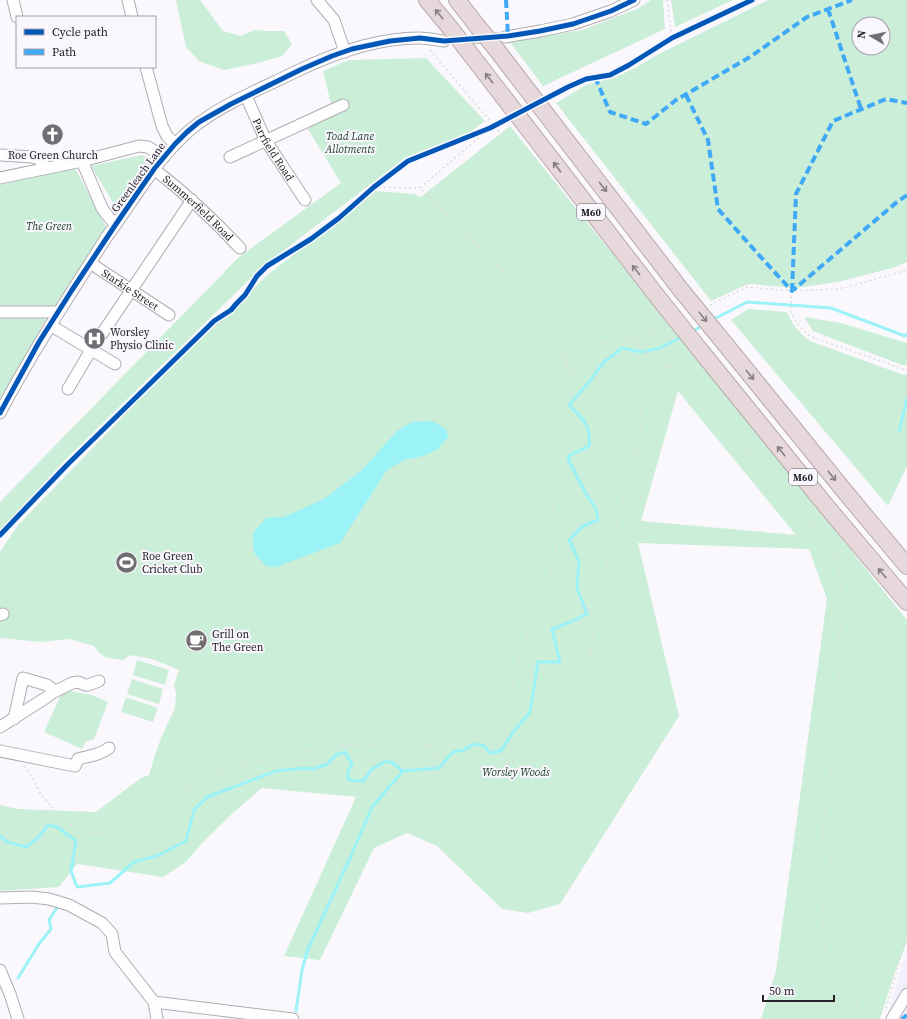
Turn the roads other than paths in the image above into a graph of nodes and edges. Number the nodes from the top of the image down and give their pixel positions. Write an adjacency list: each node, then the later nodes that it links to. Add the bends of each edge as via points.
1 (13, 0): 8 (street)
2 (128, 0): 9 (street)
3 (317, 0): 12 (street, via 334,20)
4 (427, 0): 10 (highway, M60, one-way to 4)
5 (457, 0): 11 (highway, M60, bridge, via 478,27)
6 (634, 0): 7 (street)
7 (610, 5): 11 (street, via 573,24)
8 (17, 16)
9 (132, 16)
10 (447, 35): 12 (street, Greenleach Lane, via 390,40); 42 (highway, M60, one-way to 10, bridge, via 660,300 465,47)
11 (499, 41): 39 (highway, M60, one-way to 39, bridge, via 534,99 681,290)
12 (345, 52): 14 (street, Greenleach Lane)
13 (146, 68): 17 (street, via 162,126)
14 (246, 96): 16 (street, Parrfield Road); 17 (street, Greenleach Lane, via 199,122)
15 (343, 105): 16 (street)
16 (266, 141): 20 (street); 26 (street, Parrfield Road)
17 (175, 144): 19 (street, Greenleach Lane)
18 (0, 155): 22 (street, via 33,157 39,159)
19 (164, 157): 21 (street, via 148,146 139,146); 23 (street, Greenleach Lane)
20 (230, 157)
21 (82, 161): 22 (street); 27 (street, via 102,208)
22 (47, 168): 24 (street)
23 (154, 169): 25 (street, Summerfield Road); 27 (street, Greenleach Lane)
24 (0, 178)
25 (192, 200): 28 (street, Summerfield Road); 30 (street)
26 (306, 200)
27 (116, 224): 29 (street, Greenleach Lane)
28 (240, 248)
29 (90, 263): 30 (street, Starkie Street); 32 (street, Greenleach Lane)
30 (131, 290): 33 (street, Starkie Street); 35 (street)
31 (0, 312): 32 (street)
32 (58, 312): 34 (street, Greenleach Lane)
33 (169, 315)
34 (50, 325): 35 (street); 38 (street, Greenleach Lane)
35 (91, 350): 36 (street); 37 (street)
36 (115, 364)
37 (68, 389)
38 (0, 413)
39 (846, 493): 40 (highway, M60); 41 (highway, M60)
40 (907, 550)
41 (907, 566)
42 (907, 602)
43 (99, 682): 44 (street, via 85,685 72,683)
44 (52, 693): 45 (street); 45 (street, via 47,685 23,678)
45 (14, 719): 46 (street)
46 (0, 727)
47 (109, 748): 48 (street, via 93,756 78,759 75,766)
48 (0, 751)
49 (0, 898): 52 (street, via 49,899 69,904 102,923 112,934 116,952)
50 (0, 970): 54 (street)
51 (907, 994): 53 (street)
52 (154, 1002): 55 (street); 56 (street)
53 (889, 1015)
54 (18, 1019)
55 (157, 1019)
56 (293, 1019)

